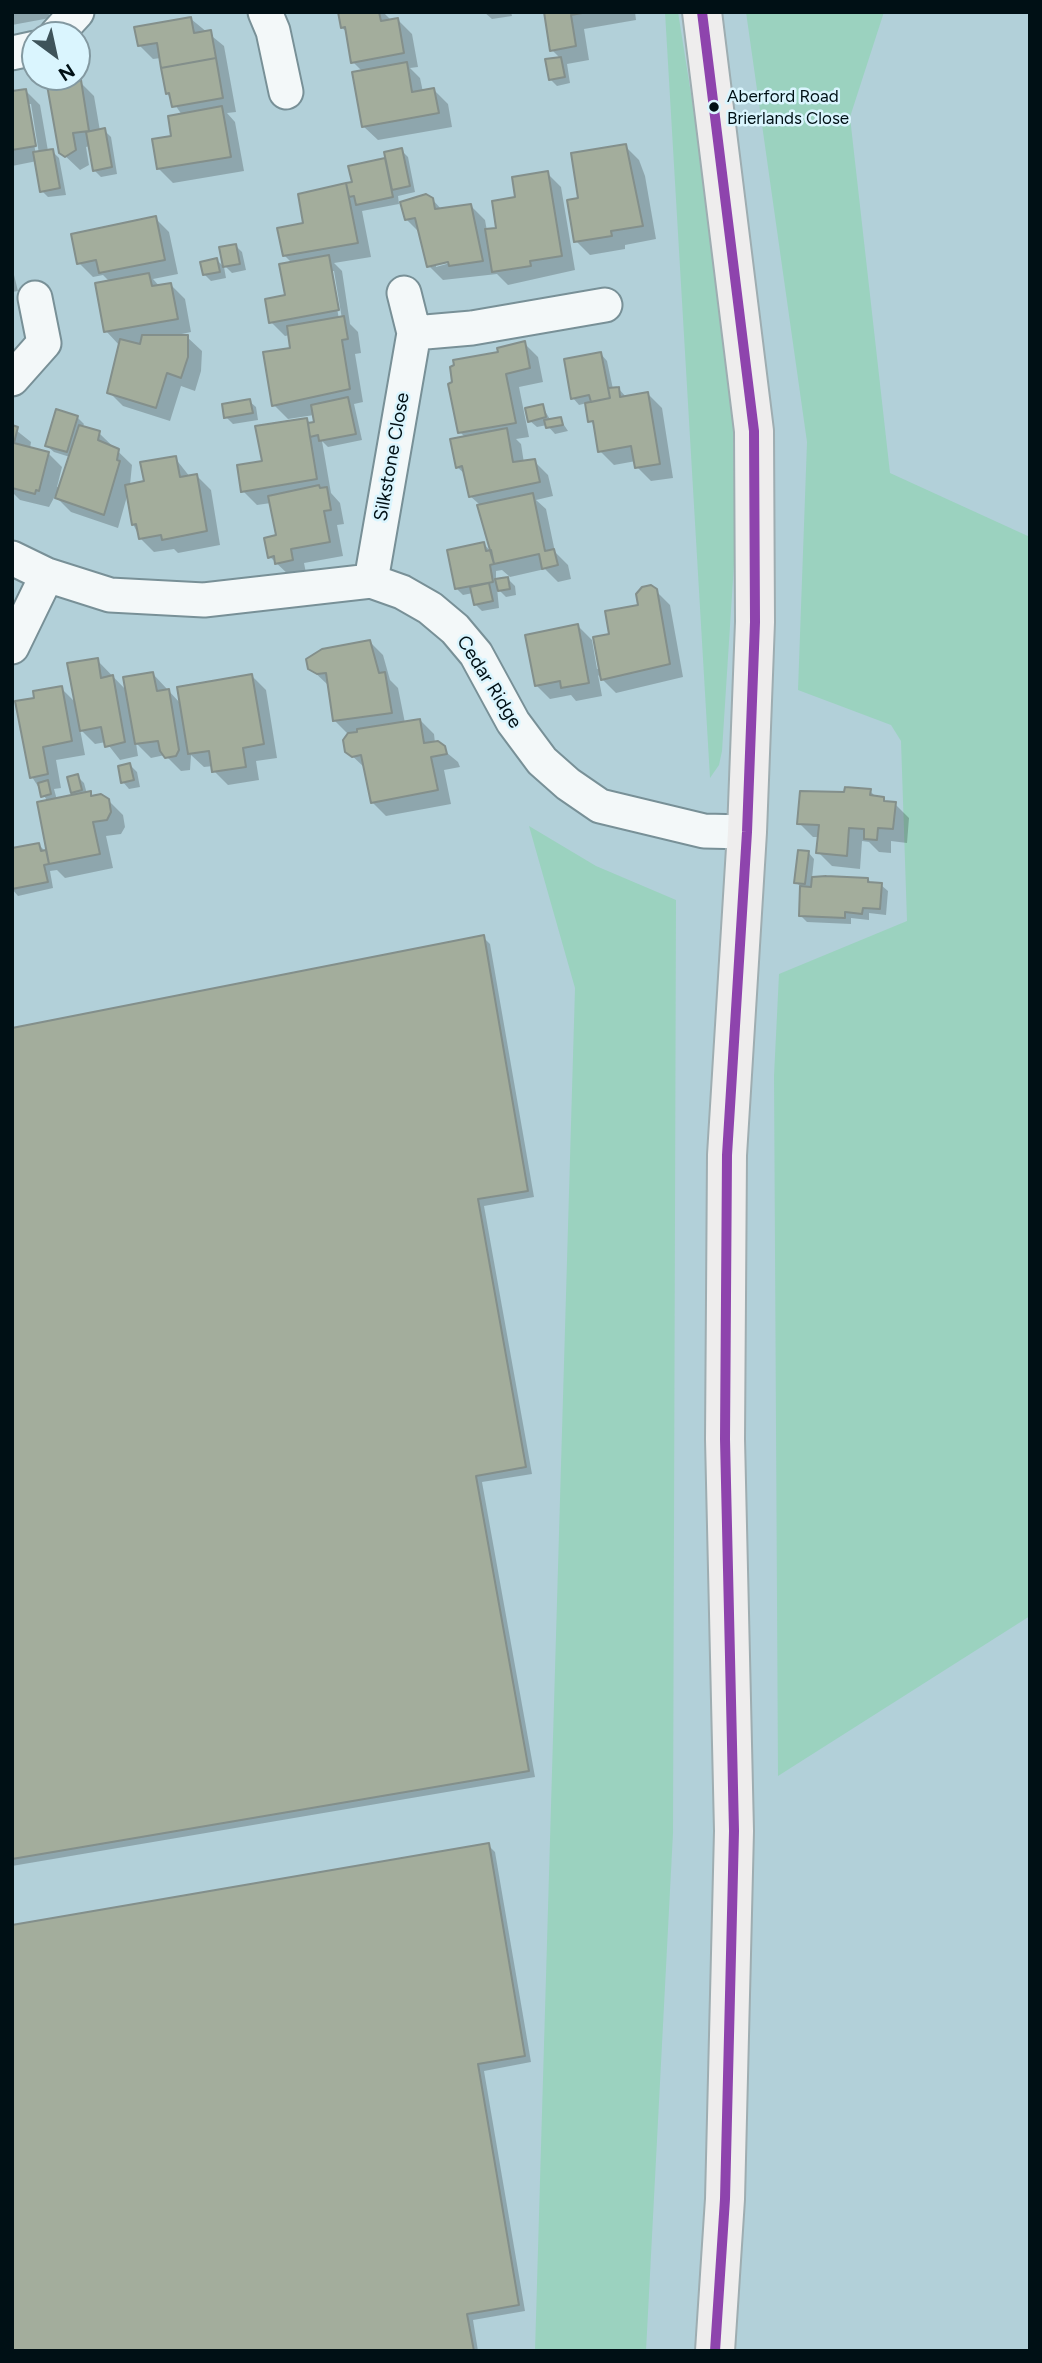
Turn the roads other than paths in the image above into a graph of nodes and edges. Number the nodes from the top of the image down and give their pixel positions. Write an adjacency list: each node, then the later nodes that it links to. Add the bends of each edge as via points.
1 (265, 12): 3 (street)
2 (702, 12): 13 (main road, via 754,431 755,622)
3 (286, 92)
4 (404, 293): 7 (street, Silkstone Close)
5 (35, 298): 8 (street, via 44,344)
6 (605, 305): 7 (street, via 472,328)
7 (414, 332): 11 (street, Silkstone Close)
8 (12, 379)
9 (12, 558): 10 (street, Cedar Ridge)
10 (47, 575): 11 (street, Cedar Ridge, via 110,595 204,600); 12 (street)
11 (371, 581): 13 (street, Cedar Ridge, via 411,597 455,629 476,654 513,722 542,761 600,806 704,831)
12 (12, 647)
13 (747, 832): 14 (main road, via 727,1155 725,1439 734,1831 725,2199)
14 (715, 2351)

